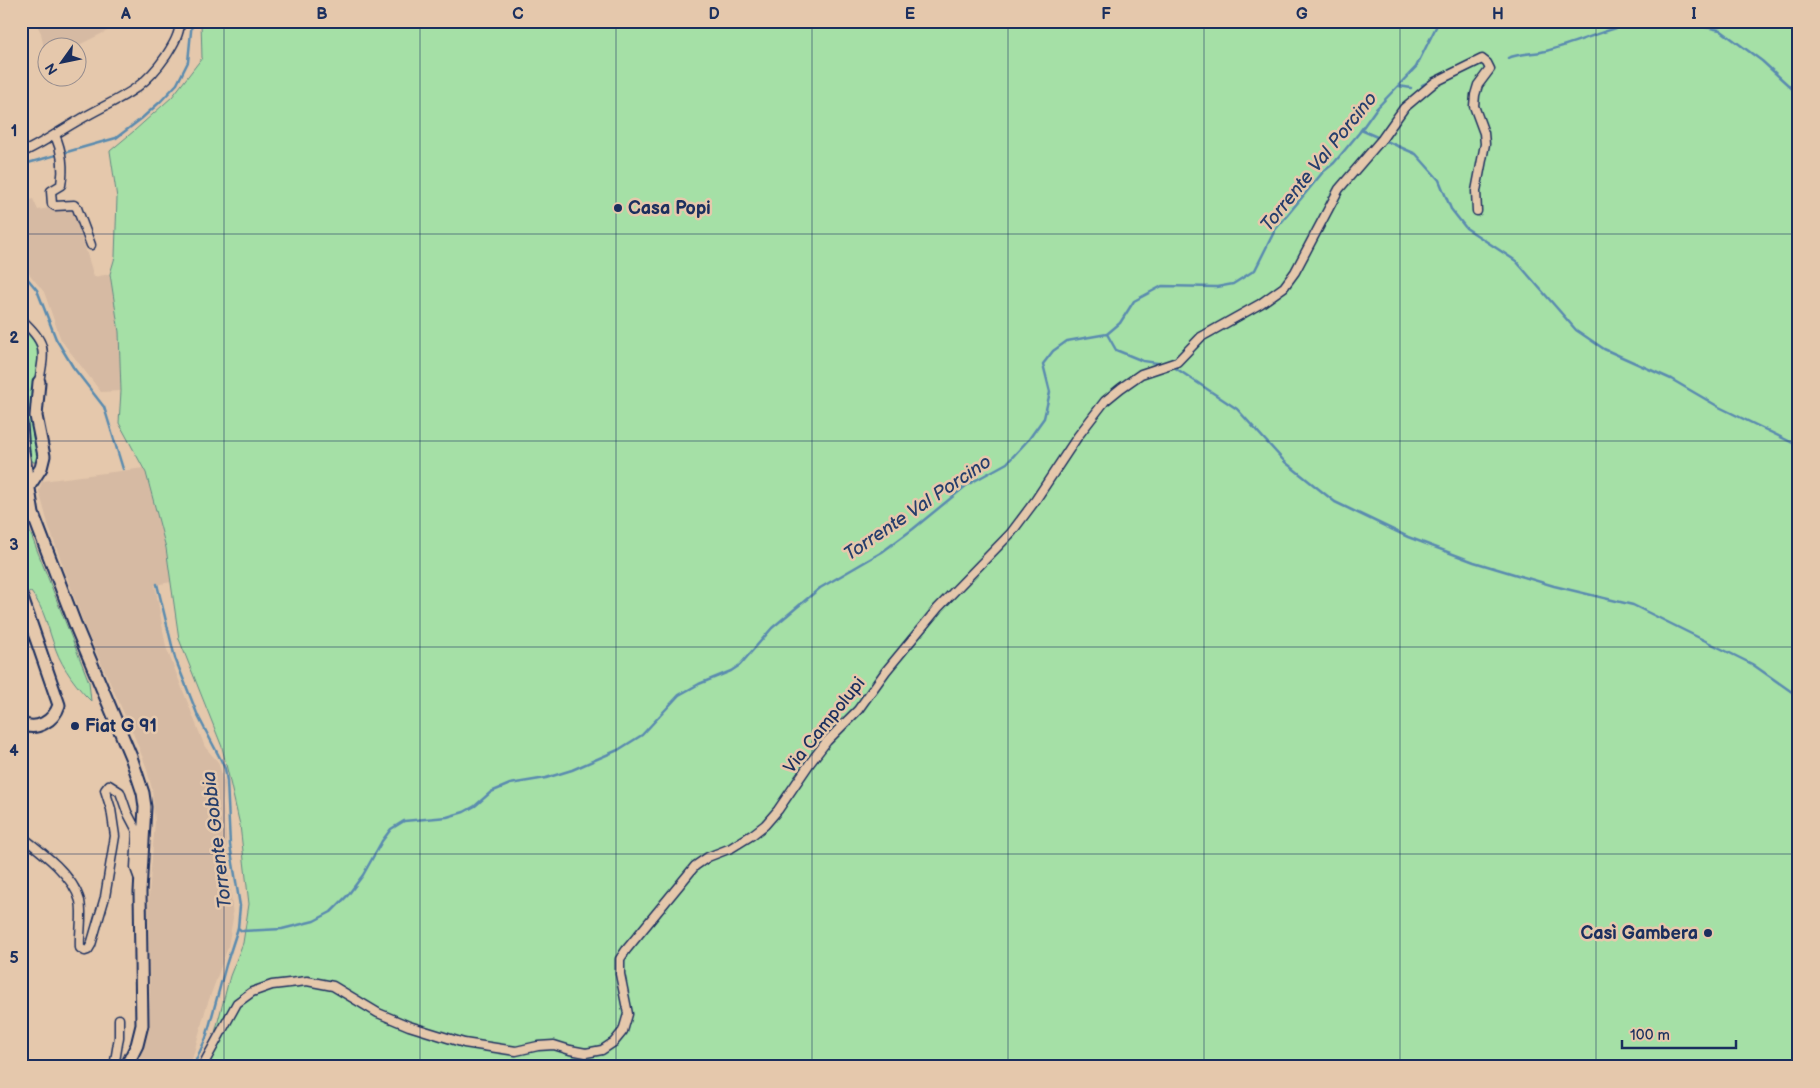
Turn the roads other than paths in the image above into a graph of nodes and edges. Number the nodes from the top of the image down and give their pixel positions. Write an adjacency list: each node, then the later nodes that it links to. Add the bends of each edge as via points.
1 (180, 21): 2 (street, via 180,31 172,48 143,83)
2 (55, 135): 3 (street); 5 (street, via 62,158 61,185 51,191 52,204 77,208)
3 (21, 153)
4 (1477, 211): 20 (street, Via Campolupi, via 1476,191 1486,144 1474,106 1475,95 1490,69 1482,59 1434,82 1404,108 1391,129 1339,189 1284,287 1201,336 1177,362 1141,374 1105,401 1011,533 938,608 858,710 827,741 771,817 752,835 695,866 626,950 620,959 620,974 628,1014 623,1031 614,1042 602,1050 586,1052 554,1045 516,1051 464,1043 409,1026 378,1013 332,986 308,981 272,985 252,992 237,1003)
5 (91, 245)
6 (21, 319): 7 (street, via 41,341 44,355)
7 (40, 382): 10 (main road, via 36,416 44,452)
8 (21, 424): 9 (main road)
9 (22, 447): 11 (main road)
10 (41, 468): 11 (main road); 12 (main road)
11 (26, 469): 12 (main road)
12 (28, 488): 16 (main road, via 42,539 143,793 146,808)
13 (21, 596): 14 (main road, via 59,705 48,721 40,726)
14 (21, 723)
15 (21, 836): 16 (street, via 51,859 80,900 80,948 85,951 91,945 105,897 114,845 106,790 109,785 120,792 137,831 135,868)
16 (141, 883): 19 (main road, via 142,1025)
17 (119, 1019): 18 (street)
18 (114, 1067)
19 (126, 1067)
20 (202, 1067)

